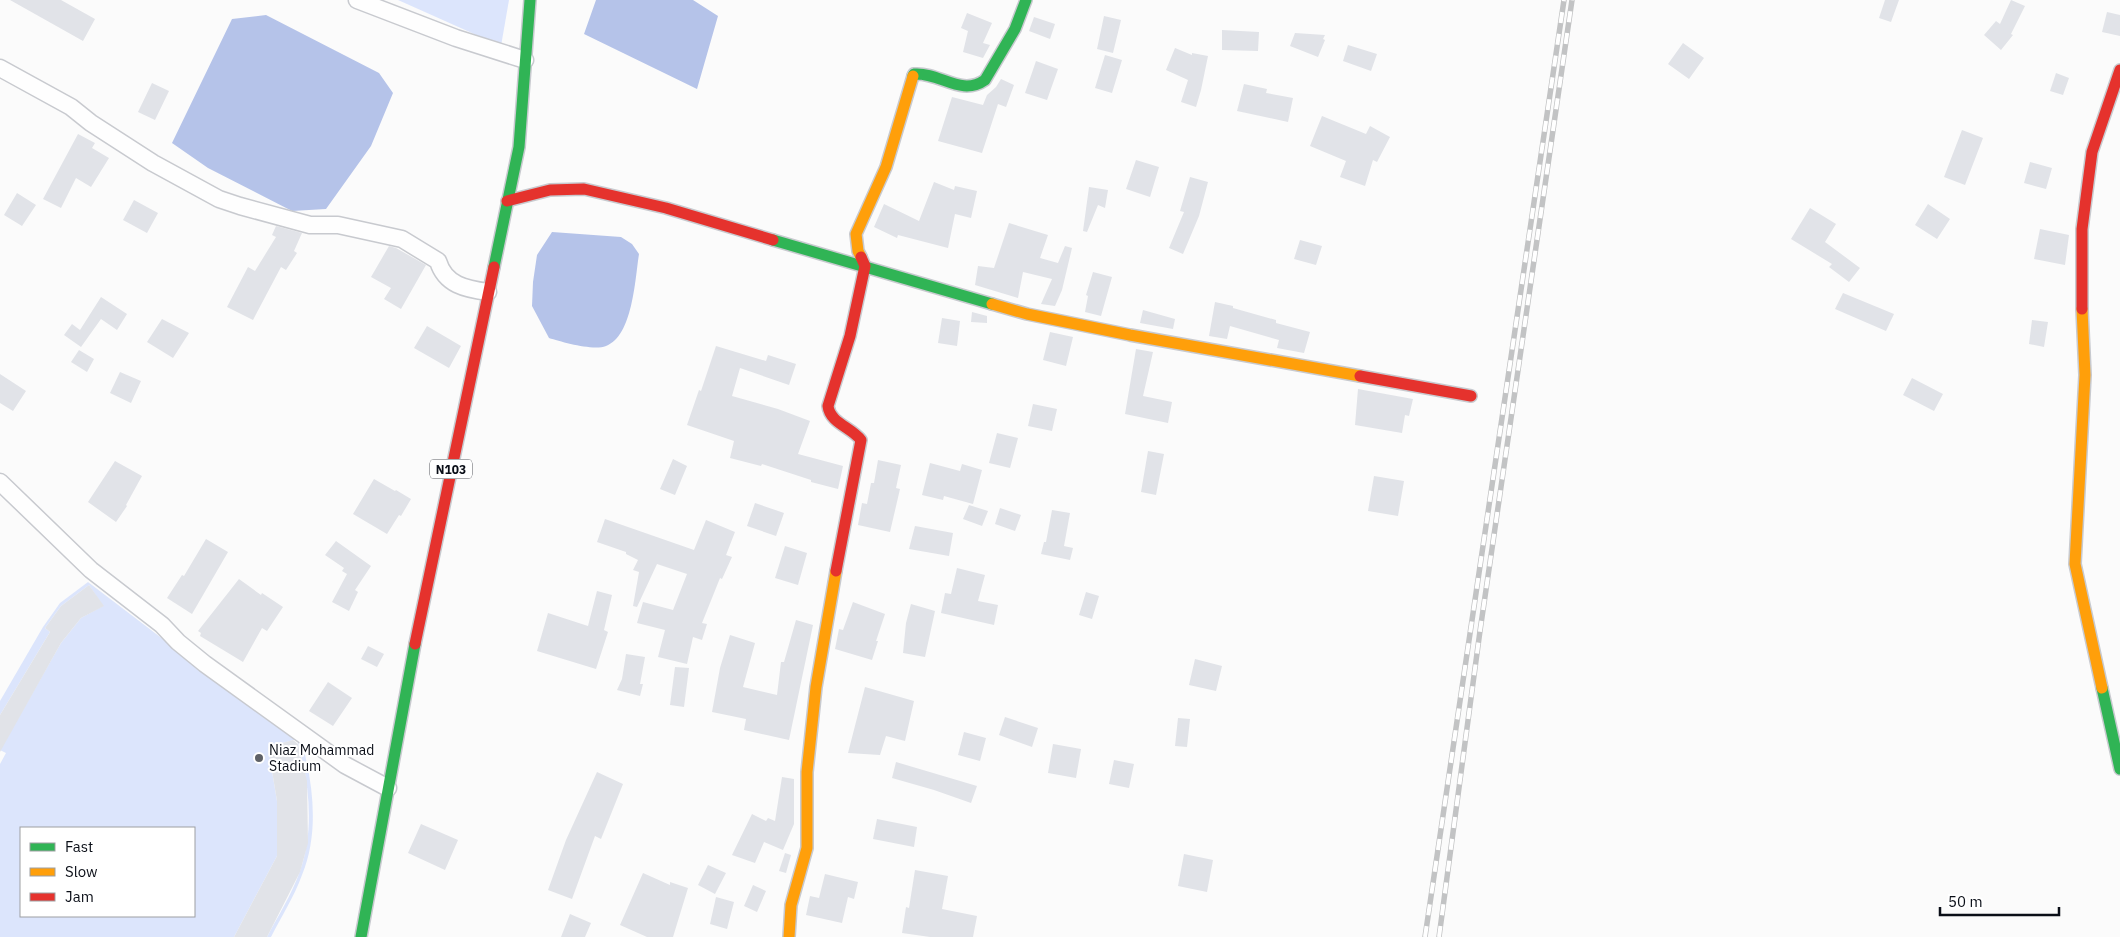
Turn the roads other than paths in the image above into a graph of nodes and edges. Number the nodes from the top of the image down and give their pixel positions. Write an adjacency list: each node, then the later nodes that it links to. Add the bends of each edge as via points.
1 (357, 0): 4 (street)
2 (530, 0): 4 (main road, N103)
3 (1026, 0): 8 (main road, via 1015,30 979,87 940,80 924,73 912,77 886,167 856,234 858,251)
4 (525, 60): 7 (main road, N103, via 519,147)
5 (0, 68): 9 (street, via 71,107 91,124 153,163 219,199 310,225 338,225 402,239 438,261 447,278 461,287)
6 (2120, 70): 12 (main road, via 2092,152 2082,229 2085,375 2075,564)
7 (507, 201): 8 (main road, via 550,190 584,189 666,208); 9 (main road, N103)
8 (865, 266): 10 (main road, via 1046,318); 15 (main road, via 850,336 828,406 830,417 857,432 861,440 827,615 807,772 807,848 791,906)
9 (488, 292): 13 (main road, N103)
10 (1471, 396)
11 (0, 482): 13 (street, via 91,570 162,625 198,658 345,764)
12 (2120, 769)
13 (388, 788): 14 (main road, N103)
14 (361, 937)
15 (789, 937)

